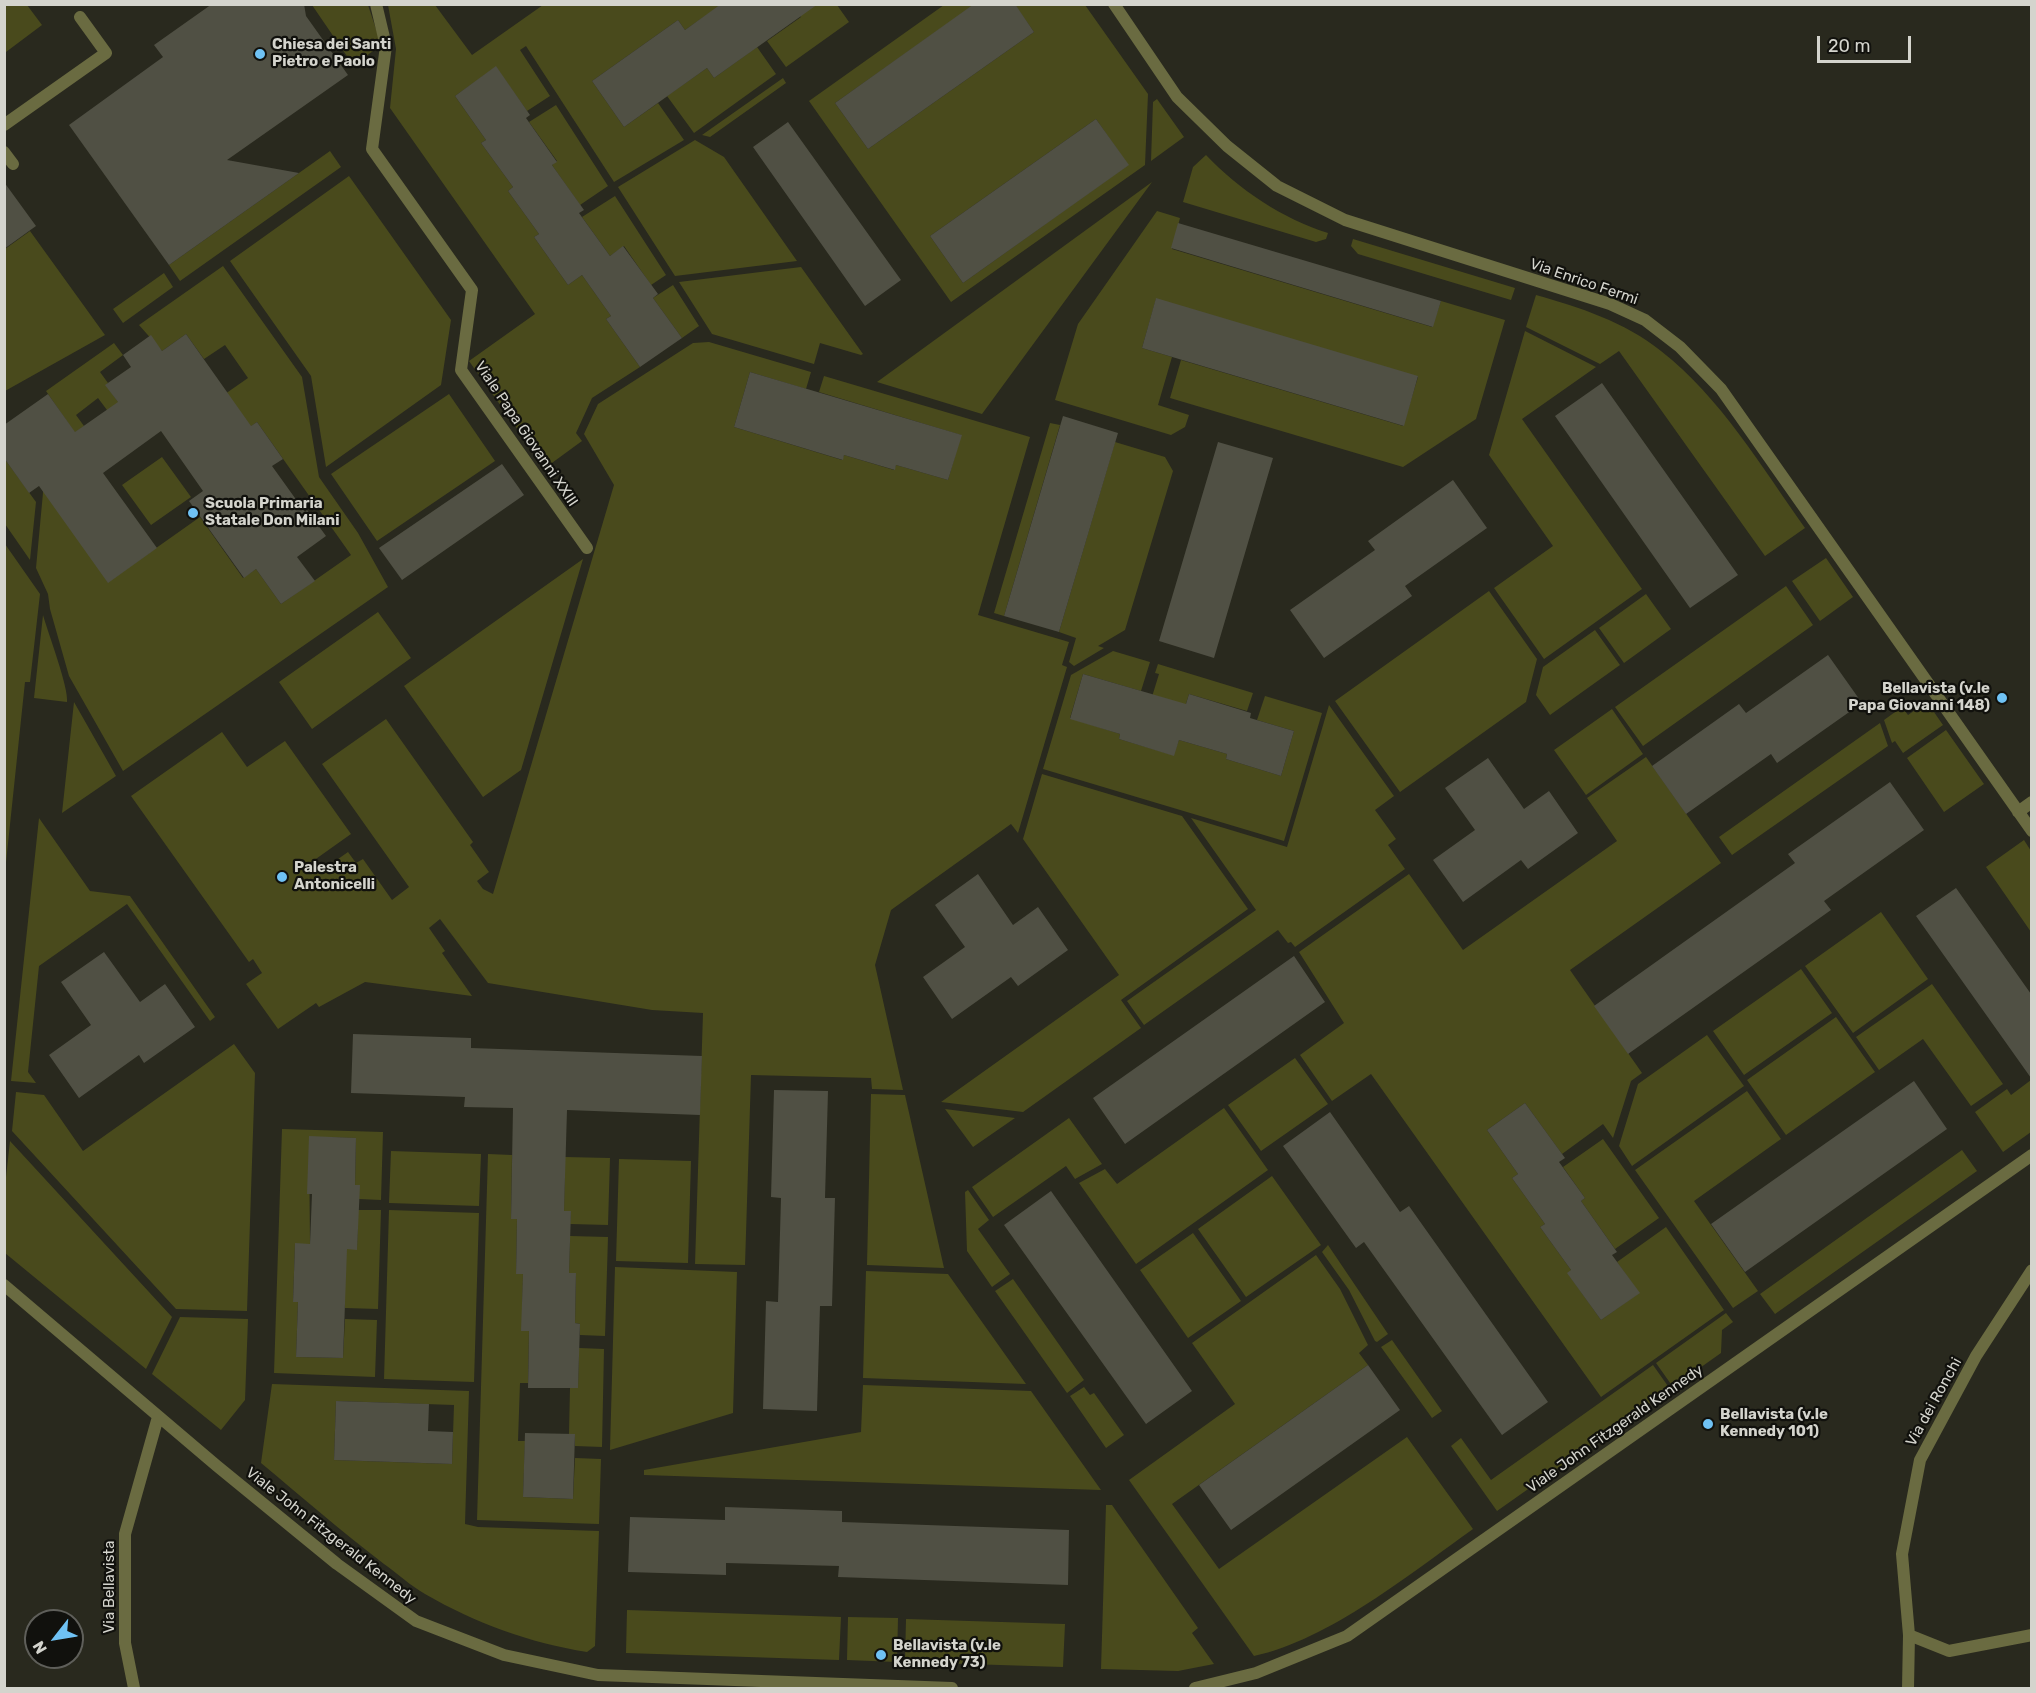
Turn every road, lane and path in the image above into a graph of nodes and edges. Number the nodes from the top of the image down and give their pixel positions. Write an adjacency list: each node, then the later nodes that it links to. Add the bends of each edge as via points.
1 (376, 4): 7 (street, Viale Papa Giovanni XXIII, via 386,46 372,149 472,290 461,370)
2 (1114, 4): 9 (street, Via Enrico Fermi, via 1177,97 1227,146 1277,186 1345,220 1610,304 1645,320 1680,347 1721,389)
3 (80, 17): 4 (street, via 106,53)
4 (4, 125)
5 (4, 152): 6 (street)
6 (13, 164)
7 (587, 548)
8 (2031, 802): 9 (street)
9 (2018, 813): 10 (street, Via Enrico Fermi)
10 (2031, 831)
11 (2031, 1155): 19 (street, Viale John Fitzgerald Kennedy, via 1347,1636 1256,1673)
12 (2031, 1270): 15 (street, Via dei Ronchi, via 1976,1356 1920,1460 1902,1554)
13 (4, 1285): 14 (street, Viale John Fitzgerald Kennedy)
14 (158, 1417): 17 (street, Via Bellavista, via 125,1534 125,1643); 18 (street, Viale John Fitzgerald Kennedy, via 337,1564 416,1621 504,1655 598,1675)
15 (1910, 1635): 16 (street, via 1949,1651); 20 (street, Via dei Ronchi)
16 (2031, 1635)
17 (134, 1689)
18 (952, 1689)
19 (1195, 1689)
20 (1908, 1689)

